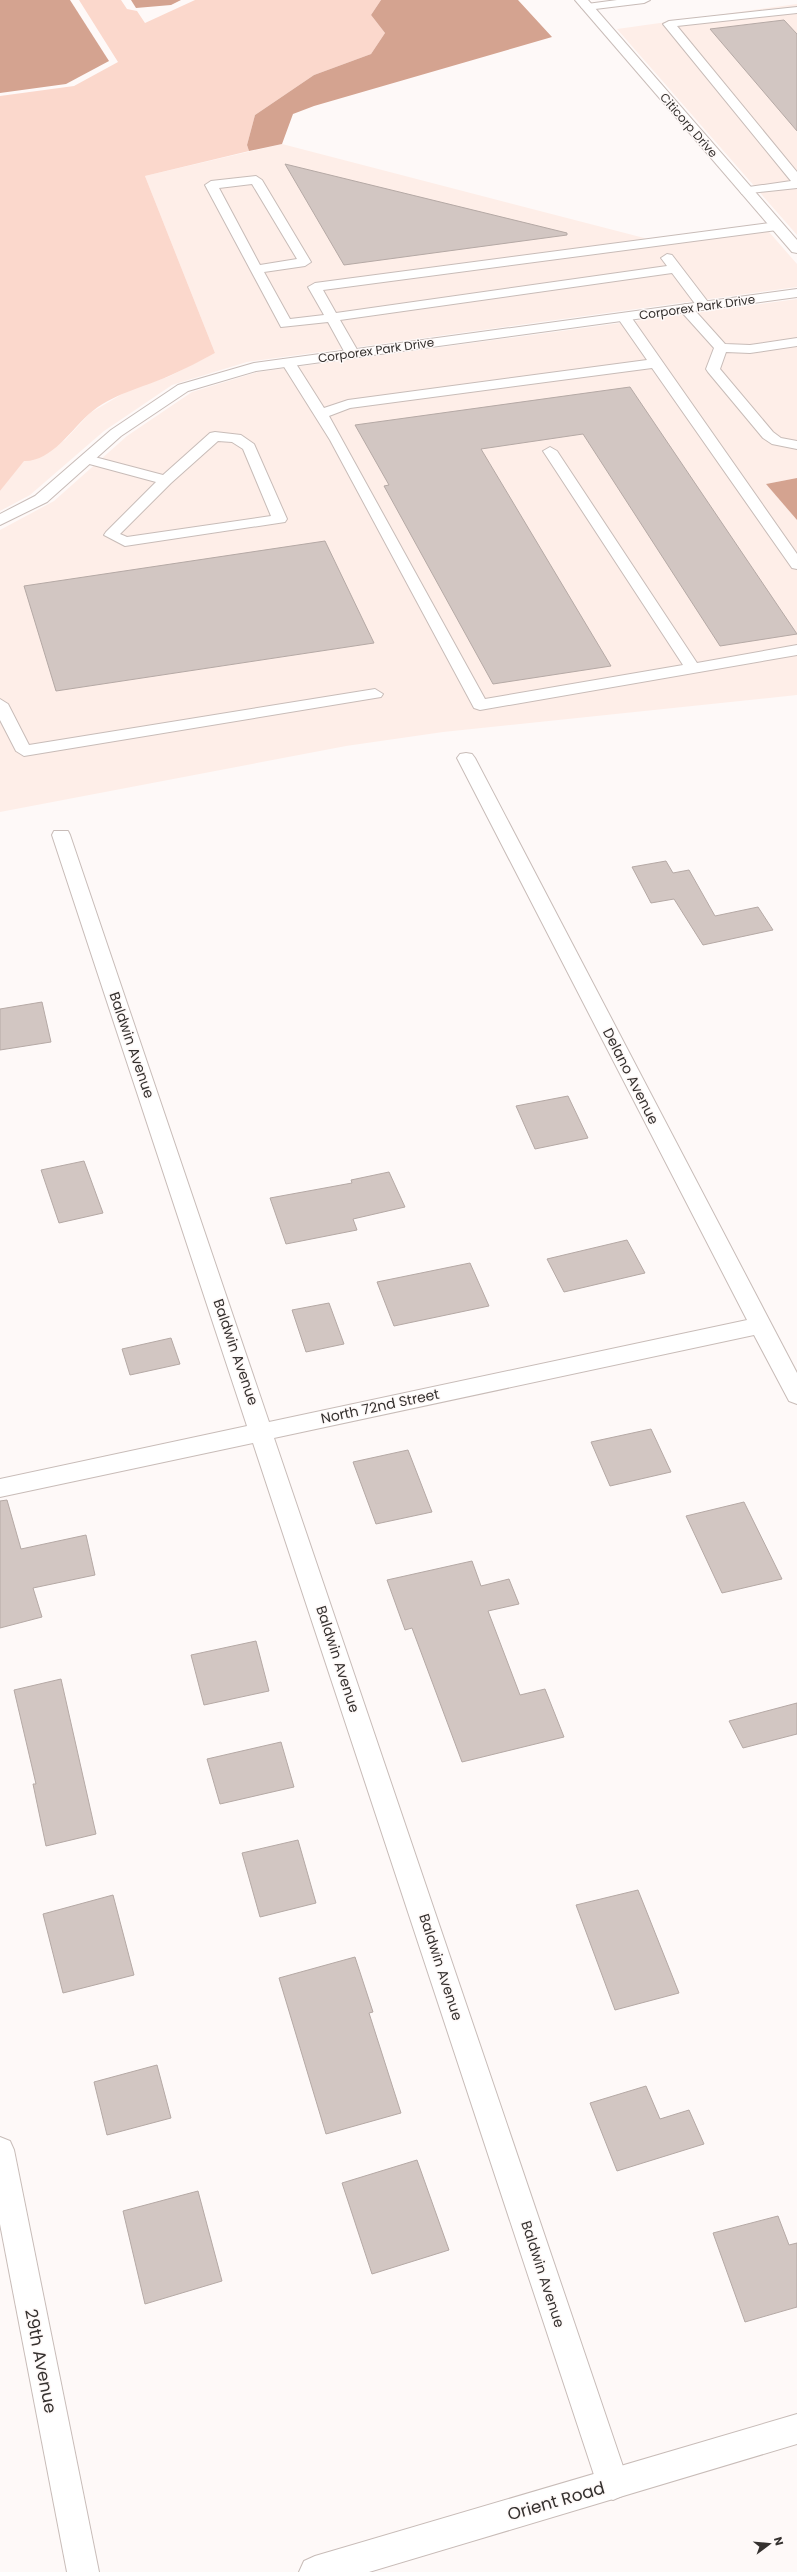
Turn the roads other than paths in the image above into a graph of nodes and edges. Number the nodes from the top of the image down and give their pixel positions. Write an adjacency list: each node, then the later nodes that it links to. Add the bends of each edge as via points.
1 (644, 0): 2 (lane)
2 (584, 3): 6 (street, Citicorp Drive)
3 (797, 10): 4 (lane, via 669,24)
4 (797, 180)
5 (797, 184): 6 (lane)
6 (746, 191): 7 (street, Citicorp Drive)
7 (777, 226): 8 (lane); 9 (street, Citicorp Drive)
8 (655, 242): 11 (lane); 16 (lane, via 315,287)
9 (797, 249)
10 (256, 269): 10 (lane, via 211,186 256,180 305,262); 16 (lane, via 286,324)
11 (676, 269): 13 (lane); 16 (lane)
12 (797, 293): 13 (street, Corporex Park Drive)
13 (704, 306): 14 (street, Corporex Park Drive)
14 (685, 308): 15 (street, Corporex Park Drive); 18 (lane)
15 (624, 316): 19 (street, Corporex Park Drive); 21 (lane)
16 (332, 318): 19 (lane)
17 (794, 343): 18 (lane, via 750,350)
18 (721, 348): 23 (lane, via 713,369 768,435 777,441)
19 (352, 353): 20 (street, Corporex Park Drive)
20 (288, 362): 22 (lane); 25 (street, Corporex Park Drive, via 254,367 182,388 116,433)
21 (656, 363): 22 (lane, via 348,404); 28 (lane)
22 (320, 414): 30 (lane, via 337,440 480,705)
23 (797, 445)
24 (550, 451): 30 (lane)
25 (87, 459): 26 (lane); 27 (street, Corporex Park Drive, via 41,499)
26 (166, 480): 26 (lane, via 215,436 236,438 249,447 280,519 124,542 111,535)
27 (0, 520)
28 (797, 565)
29 (797, 650): 30 (lane)
30 (693, 668)
31 (375, 694): 32 (lane, via 24,751)
32 (0, 704)
33 (466, 758): 35 (street, Delano Avenue)
34 (61, 835): 37 (street, Baldwin Avenue)
35 (761, 1325): 36 (street, Delano Avenue); 37 (street, North 72nd Street)
36 (797, 1395)
37 (263, 1432): 38 (street, North 72nd Street); 41 (street, Baldwin Avenue)
38 (0, 1488)
39 (0, 2150): 42 (street, 29th Avenue)
40 (797, 2429): 41 (street, Orient Road)
41 (613, 2484): 43 (street, Orient Road)
42 (83, 2572)
43 (315, 2572)

